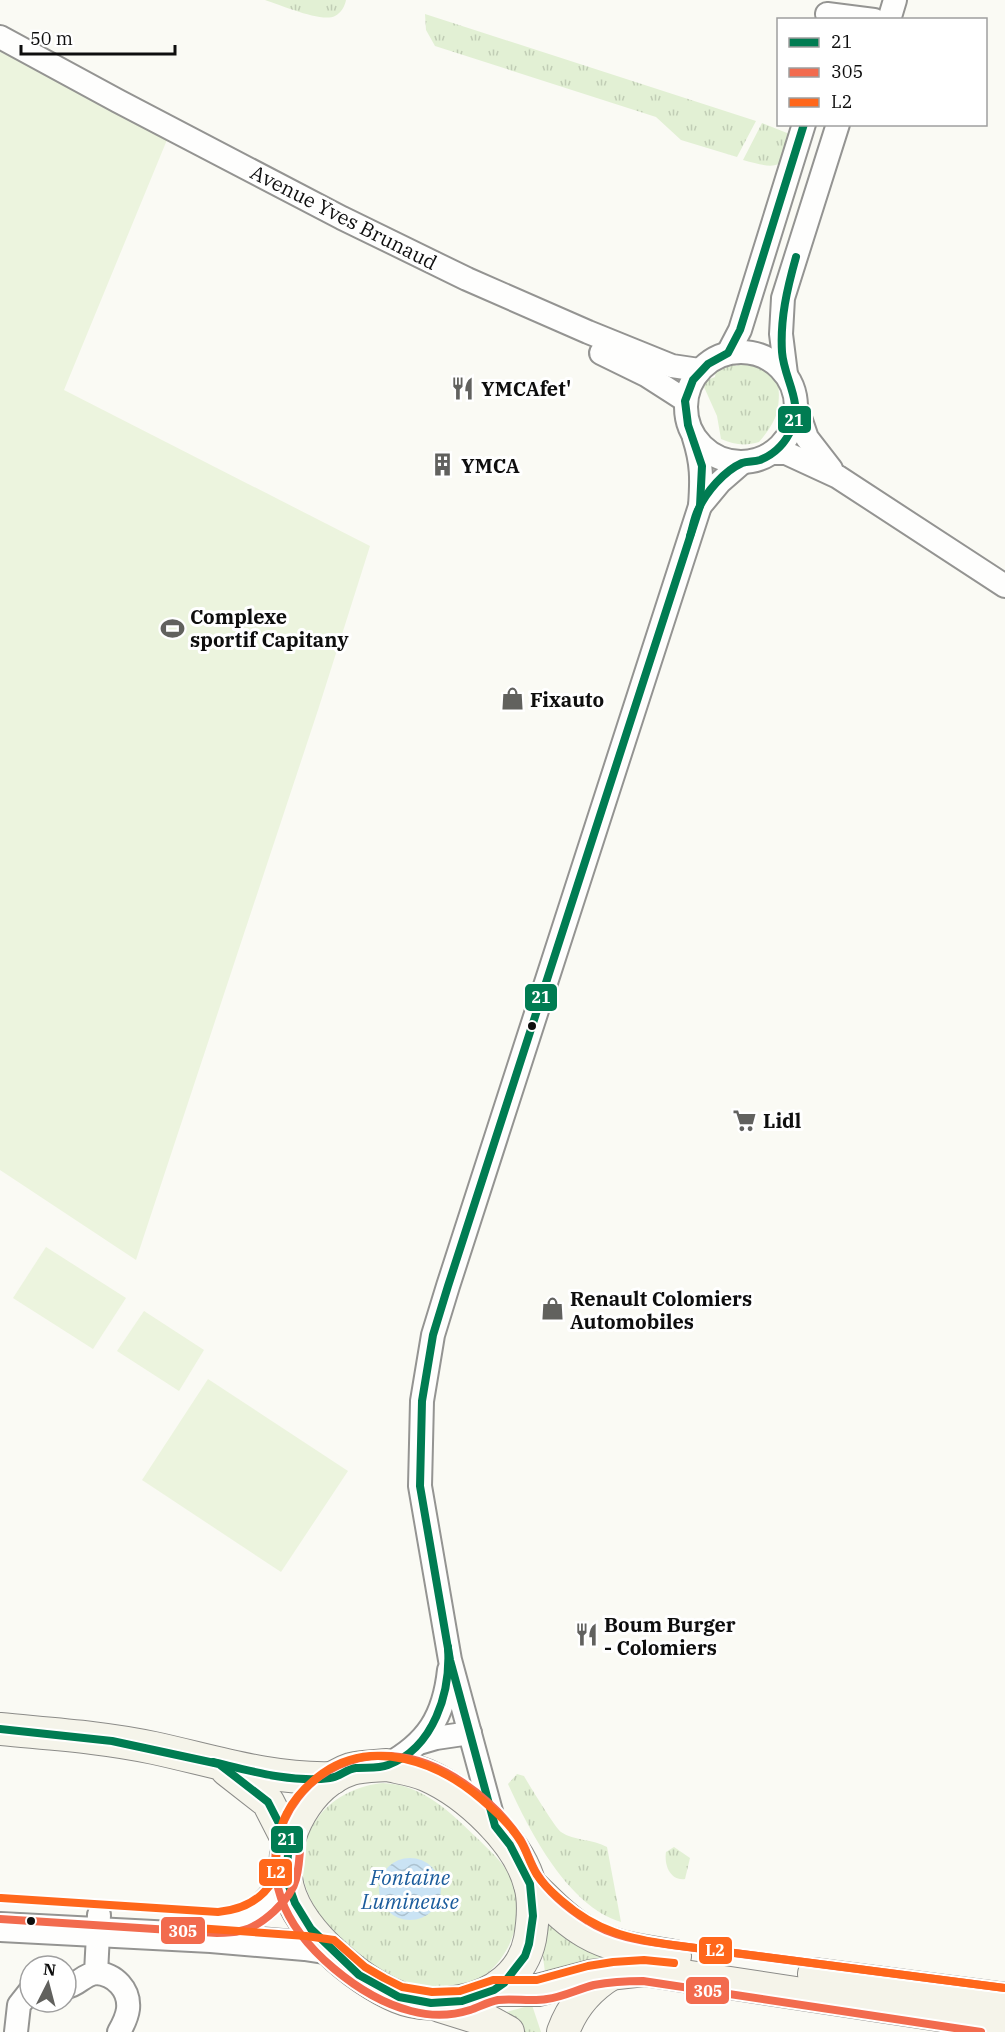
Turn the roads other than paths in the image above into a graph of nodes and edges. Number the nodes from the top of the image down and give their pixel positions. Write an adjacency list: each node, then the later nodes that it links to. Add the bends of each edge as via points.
1 (895, 0): 4 (street)
2 (827, 11): 3 (street)
3 (863, 18)
4 (889, 18)
5 (0, 37): 10 (street, Avenue Yves Brunaud, via 332,213 467,279 672,366)
6 (0, 52): 12 (street, Avenue Yves Brunaud, via 402,264 616,359)
7 (803, 126): 9 (street, via 740,330)
8 (837, 126): 11 (street, via 783,298 781,334)
9 (728, 353): 10 (street); 11 (street, via 756,353 773,361)
10 (699, 370): 12 (street)
11 (786, 374): 13 (street)
12 (686, 400): 14 (street, via 685,413)
13 (797, 409): 15 (street, via 786,440); 17 (street, via 807,438)
14 (694, 438): 16 (street, via 707,452 724,460); 18 (street, via 703,476)
15 (772, 453): 16 (street); 17 (street, via 786,453)
16 (743, 462): 18 (street)
17 (838, 477): 19 (street)
18 (700, 506): 20 (street, via 431,1344 421,1408 420,1486)
19 (1005, 586)
20 (450, 1660): 22 (street); 23 (street, via 444,1699)
21 (0, 1729): 24 (main road, via 112,1741)
22 (470, 1733): 23 (street); 27 (street)
23 (419, 1743): 25 (street)
24 (219, 1764): 26 (main road, via 293,1778); 28 (main road, via 268,1802)
25 (387, 1765): 26 (main road, via 350,1770); 27 (main road, via 445,1785)
26 (333, 1778): 28 (main road, via 302,1809)
27 (495, 1826): 30 (main road, via 510,1845)
28 (289, 1843): 29 (main road)
29 (286, 1878): 32 (street, via 264,1907 239,1921); 34 (main road, via 310,1929)
30 (530, 1884): 35 (main road, via 533,1916); 41 (main road, via 585,1932 616,1944 679,1957)
31 (0, 1908): 32 (street)
32 (99, 1923): 33 (street); 34 (street); 37 (street)
33 (0, 1926)
34 (331, 1950): 42 (main road, via 379,1987 399,1997)
35 (525, 1956): 39 (main road); 40 (main road)
36 (615, 1972): 40 (main road); 43 (main road, via 668,1972); 51 (main road, via 585,1994)
37 (96, 1973): 38 (street); 48 (street, via 116,1980 125,1991 128,2011)
38 (78, 1982)
39 (494, 1990): 40 (main road); 42 (main road, via 462,2001)
40 (538, 1990): 50 (main road)
41 (1005, 1999)
42 (431, 2003): 49 (main road, via 488,2021)
43 (891, 2007): 44 (street, via 904,1997); 46 (main road)
44 (1005, 2010)
45 (18, 2014): 47 (street)
46 (1005, 2025)
47 (16, 2032)
48 (119, 2032)
49 (508, 2032)
50 (552, 2032)
51 (563, 2032)

